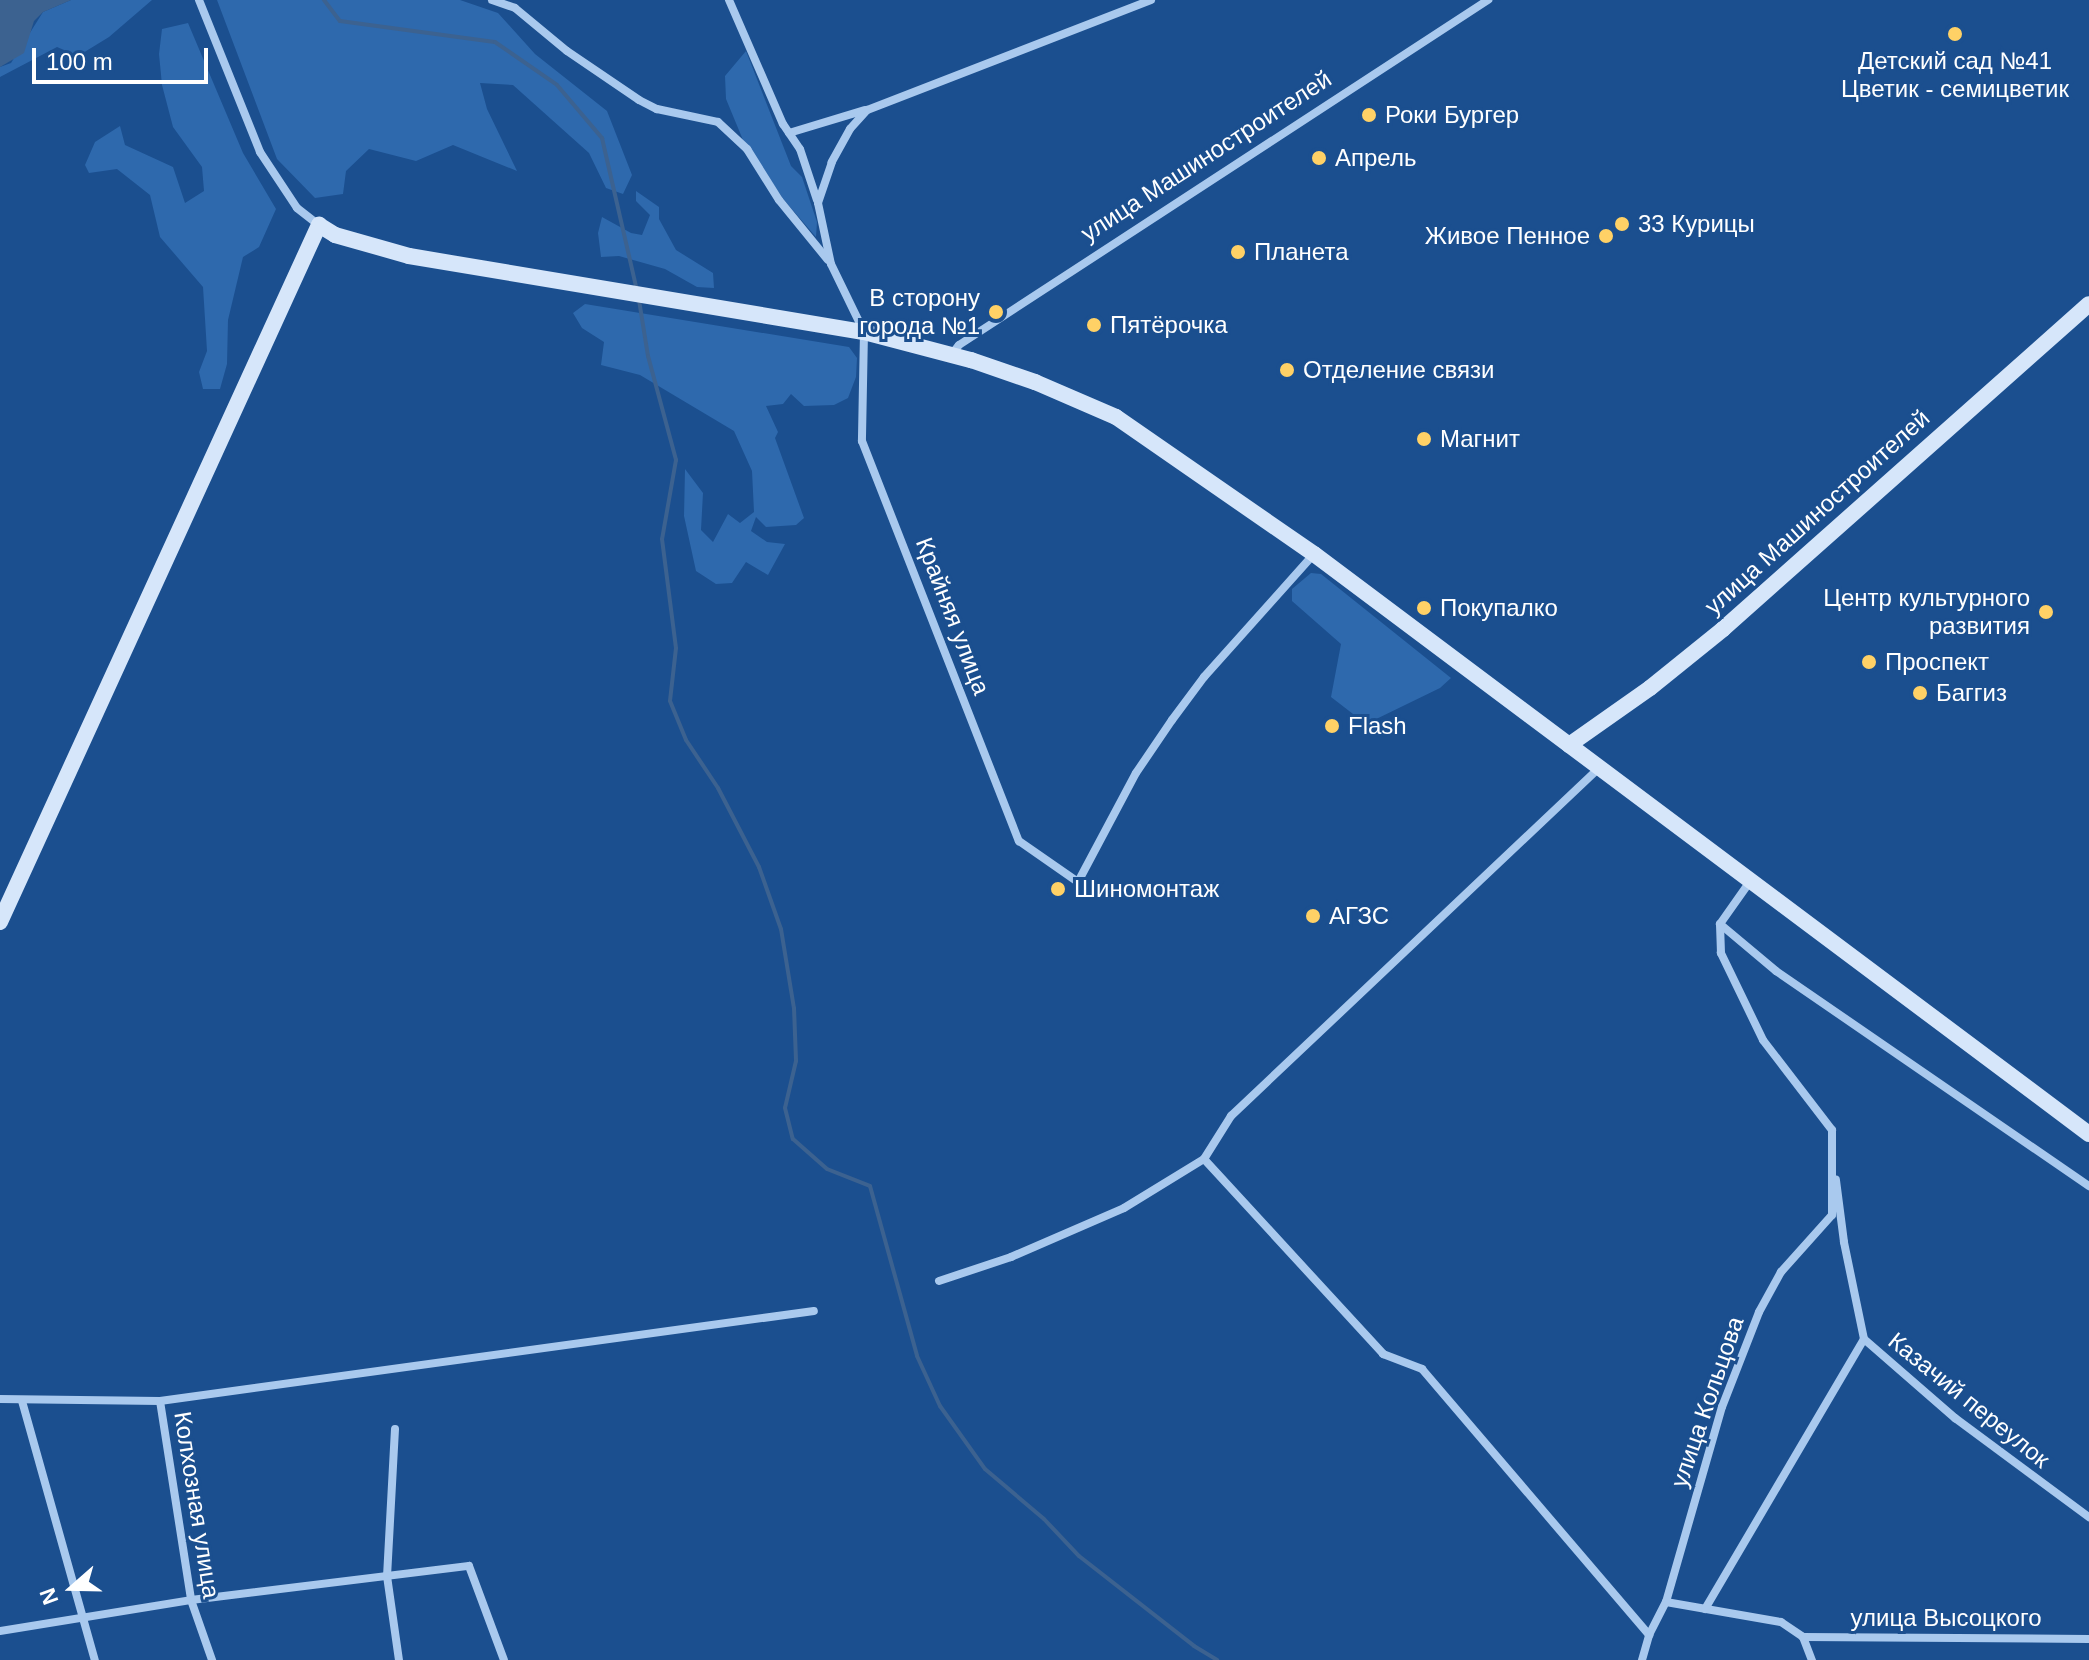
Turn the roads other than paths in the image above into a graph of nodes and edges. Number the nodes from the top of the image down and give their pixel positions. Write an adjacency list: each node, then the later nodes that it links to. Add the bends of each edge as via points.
1 (199, 0): 9 (street, via 260,152 297,208)
2 (492, 0): 10 (street, via 515,8 639,100 718,122 747,149 779,200)
3 (729, 0): 7 (street)
4 (1151, 0): 6 (street)
5 (1488, 0): 13 (street, улица Машиностроителей)
6 (867, 110): 7 (street); 8 (street, via 832,162)
7 (789, 133): 8 (street, via 800,149)
8 (818, 203): 10 (street)
9 (319, 225): 12 (street, via 335,235 409,256); 18 (street)
10 (831, 264): 12 (street)
11 (2089, 304): 15 (street, улица Машиностроителей, via 1723,629)
12 (864, 332): 13 (street); 14 (street, Крайняя улица, via 862,441 1019,841 1078,882 1136,773 1172,720)
13 (952, 354): 14 (street, via 1116,417)
14 (1314, 554): 15 (street)
15 (1569, 745): 16 (street)
16 (1600, 768): 17 (street); 21 (street, via 1231,1116)
17 (1751, 879): 19 (street); 20 (street)
18 (0, 922)
19 (1720, 924): 22 (street, улица Кольцова, via 1721,953 1763,1040 1832,1130); 23 (street, via 1776,971)
20 (2089, 1134)
21 (1204, 1159): 24 (street, via 1124,1208 1011,1257); 38 (street, via 1383,1354 1422,1369)
22 (1834, 1173): 26 (street); 34 (street, улица Кольцова, via 1832,1215 1781,1272 1759,1312 1722,1407)
23 (2089, 1186)
24 (939, 1281)
25 (814, 1311): 29 (street)
26 (1864, 1339): 31 (street, Казачий переулок, via 1955,1418); 35 (street)
27 (0, 1399): 28 (street)
28 (22, 1401): 29 (street); 36 (street)
29 (160, 1401): 33 (street, Колхозная улица)
30 (395, 1429): 32 (street)
31 (2089, 1517)
32 (387, 1576): 33 (street); 43 (street); 44 (street, via 469,1566)
33 (191, 1600): 36 (street); 42 (street, Колхозная улица)
34 (1666, 1602): 35 (street); 38 (street, улица Кольцова)
35 (1705, 1609): 39 (street, via 1781,1622)
36 (83, 1618): 37 (street); 41 (street)
37 (0, 1631)
38 (1649, 1635): 45 (street, улица Кольцова)
39 (1803, 1637): 40 (street, улица Высоцкого); 46 (street)
40 (2089, 1639)
41 (95, 1660)
42 (212, 1660)
43 (399, 1660)
44 (504, 1660)
45 (1642, 1660)
46 (1812, 1660)

